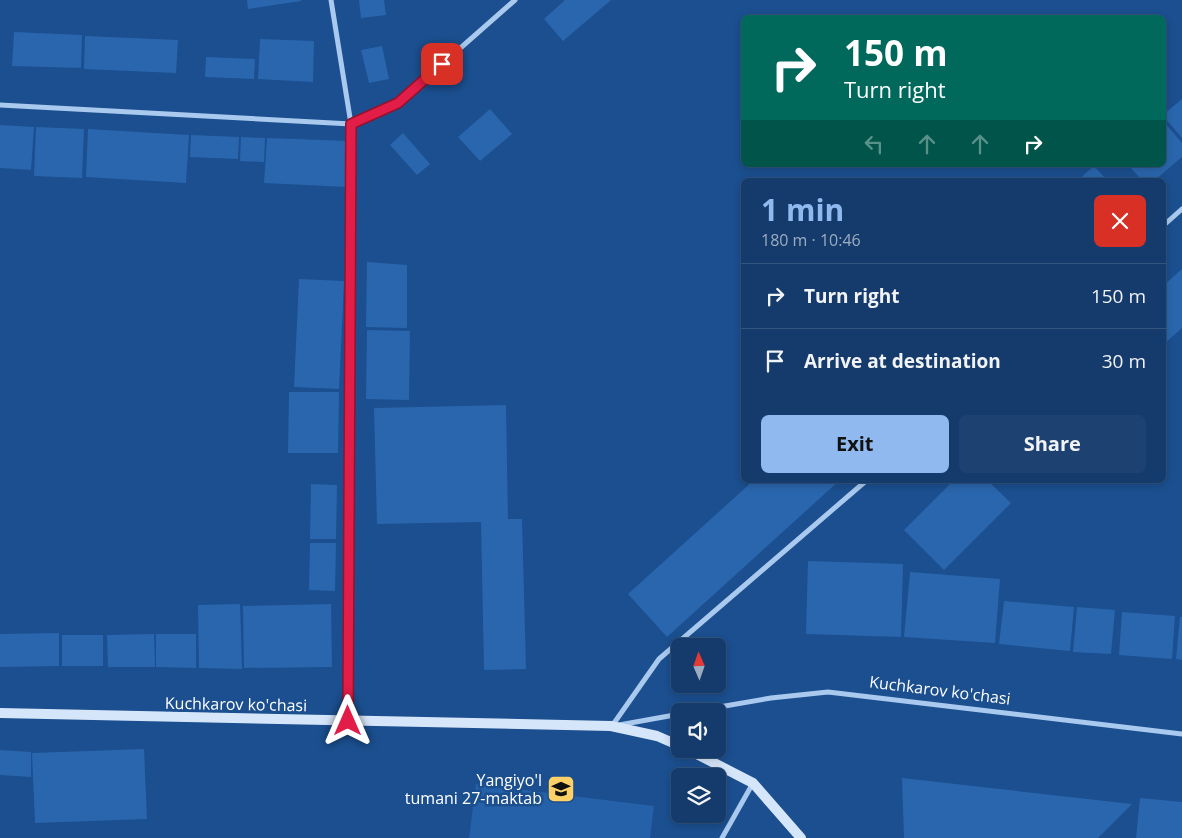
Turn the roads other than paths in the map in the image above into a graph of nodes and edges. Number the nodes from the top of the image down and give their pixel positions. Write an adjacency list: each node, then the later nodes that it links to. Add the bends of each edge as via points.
1 (330, 0): 4 (street)
2 (515, 0): 4 (street, via 398,103)
3 (0, 105): 4 (street)
4 (351, 124): 11 (street)
5 (1182, 209): 6 (street)
6 (1166, 223)
7 (864, 483): 12 (street, via 659,659)
8 (726, 706): 13 (street, Kuchkarov ko'chasi, via 828,692)
9 (0, 713): 11 (main road, Kuchkarov ko'chasi)
10 (671, 716): 12 (street, Kuchkarov ko'chasi)
11 (348, 721): 12 (main road, Kuchkarov ko'chasi)
12 (612, 726): 14 (main road)
13 (1182, 734)
14 (671, 742)
15 (704, 758): 16 (main road)
16 (753, 783): 17 (street); 18 (main road)
17 (722, 838)
18 (801, 838)

